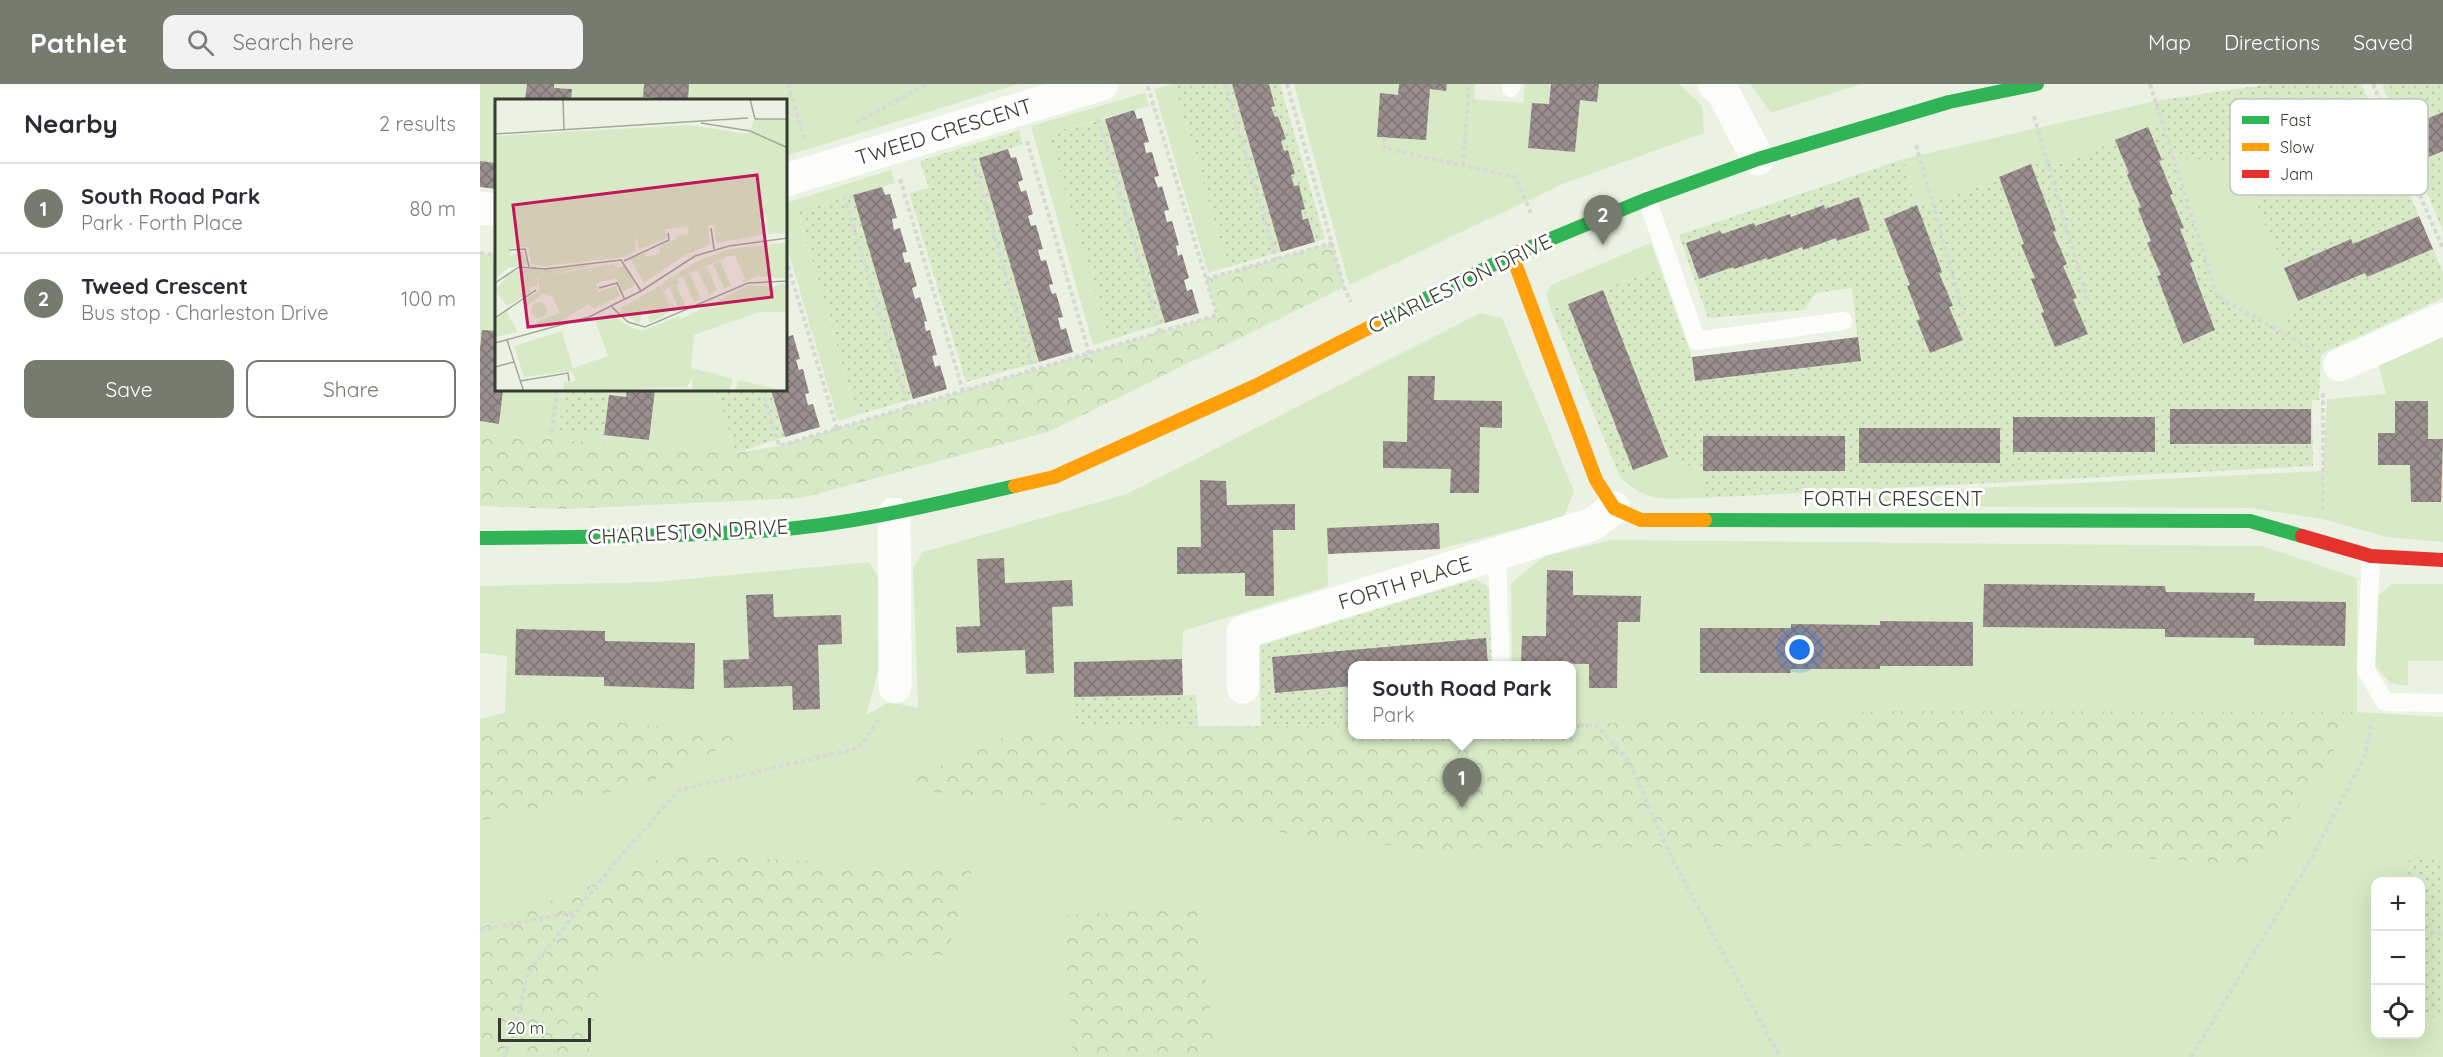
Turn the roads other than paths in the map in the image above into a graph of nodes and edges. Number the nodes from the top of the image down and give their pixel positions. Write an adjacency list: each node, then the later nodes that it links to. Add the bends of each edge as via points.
1 (1714, 84): 4 (street, via 1724,94)
2 (2031, 85): 4 (street, CHARLESTON DRIVE, via 1949,102)
3 (1096, 86): 5 (street, TWEED CRESCENT)
4 (1758, 159): 6 (street, CHARLESTON DRIVE)
5 (812, 172)
6 (1647, 199): 9 (street, CHARLESTON DRIVE); 11 (lane, via 1697,341)
7 (480, 208): 8 (street)
8 (495, 210)
9 (1512, 255): 13 (street, via 1596,480); 14 (street, CHARLESTON DRIVE, via 1253,387 1054,477)
10 (2443, 319): 12 (street)
11 (1843, 321)
12 (2328, 370)
13 (1614, 508): 16 (street, FORTH PLACE, via 1593,524); 17 (street, FORTH CRESCENT, via 1641,520 2250,521)
14 (894, 514): 15 (street, CHARLESTON DRIVE, via 774,530); 20 (street)
15 (480, 538)
16 (1497, 555): 19 (lane); 21 (street, FORTH PLACE, via 1243,632)
17 (2371, 556): 18 (street, FORTH CRESCENT); 22 (lane, via 2366,670 2385,702)
18 (2443, 560)
19 (1502, 661)
20 (895, 687)
21 (1243, 687)
22 (2443, 704)

